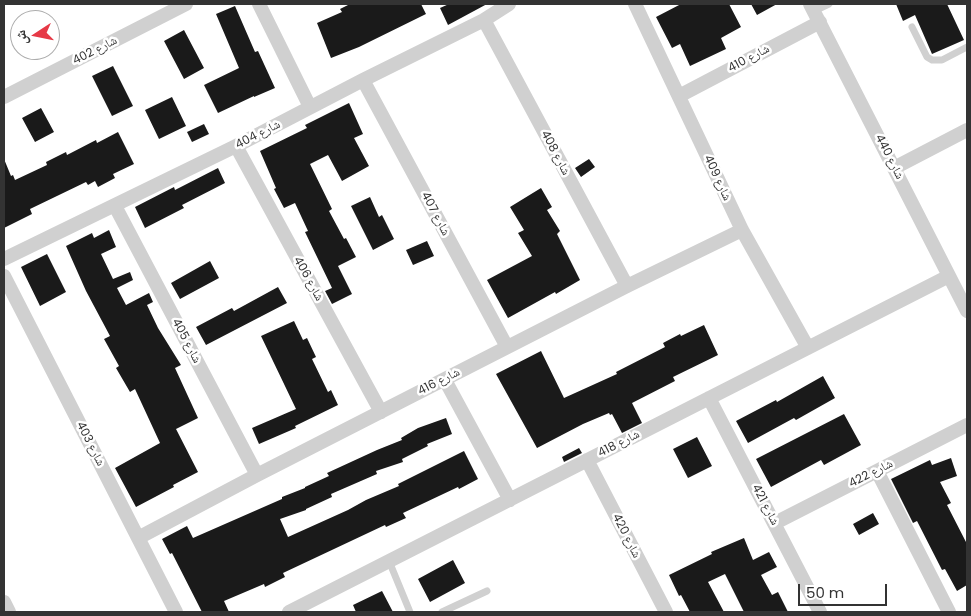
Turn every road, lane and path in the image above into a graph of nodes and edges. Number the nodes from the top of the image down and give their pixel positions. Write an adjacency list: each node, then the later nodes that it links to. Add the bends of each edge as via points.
1 (186, 4): 12 (street, شارع 402)
2 (259, 4): 13 (street)
3 (509, 4): 7 (street, شارع 404)
4 (635, 4): 11 (street, شارع 409)
5 (829, 4): 6 (lane)
6 (815, 13): 11 (street, شارع 410); 16 (street, شارع 440)
7 (484, 20): 10 (street, شارع 404); 22 (street, شارع 408)
8 (912, 27): 9 (lane, via 927,57 932,60 942,60)
9 (967, 47)
10 (363, 80): 13 (street, شارع 404); 24 (street, شارع 407)
11 (679, 96): 18 (street, شارع 409)
12 (4, 97)
13 (310, 107): 15 (street, شارع 404)
14 (967, 130): 16 (street)
15 (236, 146): 17 (street, شارع 404); 28 (street, شارع 406)
16 (894, 168): 21 (street, شارع 440)
17 (116, 206): 19 (street, شارع 404); 32 (street, شارع 405)
18 (742, 230): 22 (street, شارع 416); 25 (street, شارع 409)
19 (4, 259)
20 (4, 276): 35 (street, شارع 403)
21 (949, 276): 23 (street, شارع 440); 25 (street, شارع 418)
22 (627, 286): 24 (street, شارع 416)
23 (967, 311)
24 (507, 347): 26 (street, شارع 416)
25 (808, 348): 27 (street, شارع 418)
26 (444, 380): 28 (street, شارع 416); 33 (street)
27 (708, 398): 30 (street, شارع 418); 34 (street, شارع 421)
28 (381, 412): 32 (street, شارع 416)
29 (967, 424): 31 (street, شارع 422)
30 (587, 460): 33 (street, شارع 418); 44 (street, شارع 420)
31 (877, 471): 34 (street, شارع 422); 46 (street)
32 (257, 475): 35 (street, شارع 416)
33 (510, 500): 36 (street, شارع 418)
34 (775, 523): 45 (street, شارع 421)
35 (138, 538): 40 (street, شارع 403)
36 (390, 561): 41 (street, شارع 418); 42 (lane)
37 (487, 591): 43 (lane)
38 (4, 602): 39 (street)
39 (9, 612)
40 (176, 612)
41 (290, 612)
42 (410, 612)
43 (442, 612)
44 (666, 612)
45 (820, 612)
46 (949, 612)

